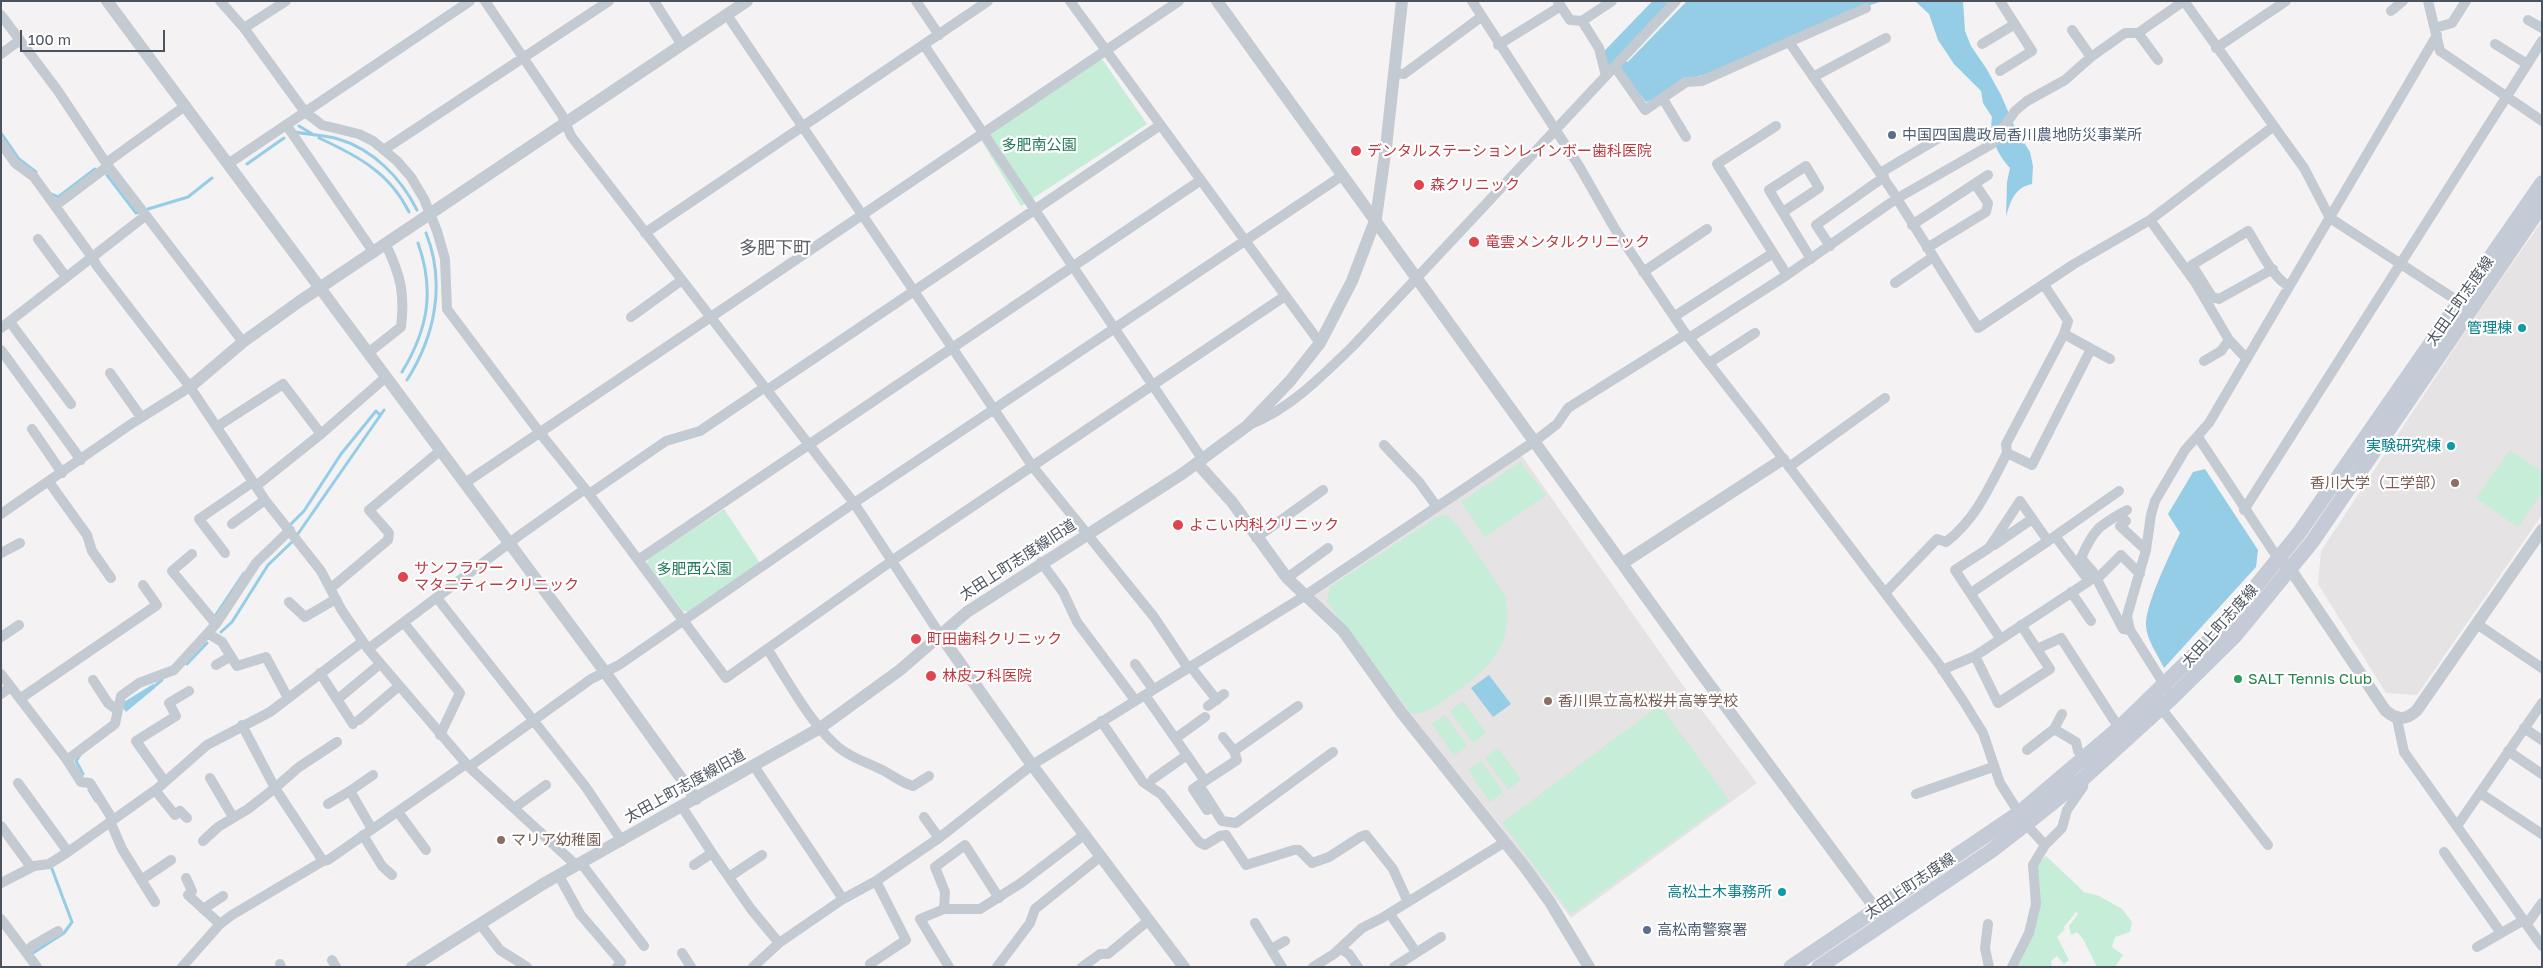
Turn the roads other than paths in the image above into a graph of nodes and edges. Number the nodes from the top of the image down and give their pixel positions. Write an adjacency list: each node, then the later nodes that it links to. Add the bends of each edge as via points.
1 (107, 1): 62 (street)
2 (220, 1): 33 (street)
3 (286, 1): 33 (street)
4 (470, 1): 63 (street)
5 (484, 1): 52 (street)
6 (609, 1): 52 (street)
7 (654, 1): 45 (street)
8 (747, 1): 28 (street)
9 (916, 1): 38 (street)
10 (988, 1): 38 (street)
11 (1070, 1): 49 (street)
12 (1179, 1): 49 (street)
13 (1217, 1): 79 (street)
14 (1402, 1): 57 (street, 太田上町志度線旧道)
15 (1472, 1): 29 (street)
16 (1612, 1): 31 (street)
17 (1676, 1): 55 (street)
18 (2000, 1): 32 (street)
19 (2184, 1): 37 (street); 48 (street)
20 (2286, 1): 48 (street)
21 (2403, 1): 26 (street)
22 (2428, 1): 36 (street)
23 (2466, 1): 36 (street, via 2452,23)
24 (1559, 4): 31 (street, via 1570,20); 46 (street)
25 (1866, 8): 42 (street)
26 (2391, 11)
27 (1, 15): 40 (street)
28 (727, 15): 45 (street); 70 (street)
29 (1481, 17): 46 (street); 57 (street, via 1404,74)
30 (2528, 20): 34 (street)
31 (1582, 21): 58 (street, via 1599,48)
32 (2014, 24): 43 (street); 56 (street, via 2032,51)
33 (244, 28): 63 (street)
34 (2542, 28)
35 (2072, 30): 51 (street)
36 (2436, 31): 60 (street, via 2440,51); 94 (street)
37 (2138, 33): 51 (street, via 2125,33); 53 (street)
38 (938, 35): 47 (street)
39 (1886, 38): 59 (street)
40 (20, 40): 50 (street); 78 (street)
41 (2542, 41): 54 (street)
42 (1789, 42): 59 (street); 61 (street, via 1702,81 1686,82)
43 (1982, 44)
44 (2494, 44): 54 (street)
45 (682, 45): 65 (street)
46 (1498, 45): 71 (street)
47 (924, 46): 70 (street); 72 (street)
48 (2216, 48): 69 (street)
49 (1106, 52): 67 (street); 72 (street)
50 (1, 54)
51 (2091, 57): 85 (street, via 2064,80 2027,101 1992,144)
52 (524, 59): 65 (street); 76 (street)
53 (2158, 60)
54 (2527, 64): 60 (street)
55 (1616, 65): 58 (street); 61 (street, via 1645,110)
56 (2000, 71)
57 (1394, 73): 93 (street, 太田上町志度線旧道)
58 (1606, 76): 71 (street)
59 (1813, 77): 80 (street)
60 (2506, 97): 64 (street); 108 (street)
61 (1663, 100): 74 (street)
62 (185, 106): 77 (street); 78 (street)
63 (305, 112): 66 (street); 76 (street, via 322,125 359,134)
64 (2542, 121)
65 (566, 125): 91 (street); 98 (street)
66 (287, 126): 77 (street); 104 (street)
67 (1159, 126): 82 (street); 88 (street)
68 (1776, 126): 105 (street, via 1717,164)
69 (2274, 126): 94 (street, via 2304,168); 95 (street)
70 (803, 128): 92 (street); 98 (street)
71 (1554, 130): 111 (street); 114 (street)
72 (982, 135): 88 (street); 92 (street)
73 (1944, 135): 80 (street)
74 (1686, 137)
75 (1, 144): 87 (street, via 15,163 34,177)
76 (385, 149): 91 (street, via 411,177)
77 (228, 164): 119 (street)
78 (107, 165): 87 (street); 90 (street)
79 (1344, 175): 93 (street); 100 (street)
80 (1882, 175): 85 (street); 102 (street, via 1816,225)
81 (1988, 175): 84 (street)
82 (1201, 180): 100 (street); 109 (street)
83 (2542, 183): 122 (main road, 太田上町志度線)
84 (1975, 184): 96 (street); 103 (street, via 1988,203 1986,212)
85 (1896, 199): 96 (street); 102 (street)
86 (2542, 205): 122 (main road, 太田上町志度線)
87 (55, 206): 106 (street)
88 (1034, 210): 109 (street); 120 (street)
89 (1783, 212): 89 (street, via 1770,190 1806,166 1819,188); 107 (street)
90 (146, 216): 106 (street); 132 (street)
91 (431, 216): 101 (street); 154 (street, via 445,258 447,309)
92 (862, 216): 120 (street); 125 (street)
93 (1376, 218): 114 (street); 133 (street, 太田上町志度線旧道, via 1352,281)
94 (2330, 218): 108 (street); 118 (street)
95 (2150, 220): 117 (street); 131 (street, via 2195,282)
96 (1912, 224): 103 (street)
97 (1707, 229): 111 (street)
98 (645, 233): 115 (street)
99 (38, 239): 113 (street)
100 (1246, 241): 121 (street); 127 (street)
101 (386, 245): 104 (street); 137 (street, via 402,286 401,327)
102 (1830, 246): 107 (street)
103 (1930, 252): 116 (street); 117 (street, via 1978,328)
104 (374, 253): 119 (street)
105 (1773, 253): 112 (street); 123 (street)
106 (92, 257): 113 (street); 144 (street)
107 (1811, 259): 112 (street)
108 (2400, 265): 122 (street); 177 (street)
109 (1072, 267): 127 (street); 136 (street)
110 (2272, 269): 110 (street, via 2248,231 2192,265 2212,296 2219,299); 118 (street, via 2281,282)
111 (1643, 272): 123 (street)
112 (1787, 275): 130 (street)
113 (66, 277): 126 (street)
114 (1416, 278): 152 (street, via 1323,375 1274,415); 157 (street)
115 (682, 280): 124 (street); 125 (street)
116 (1895, 283)
117 (2044, 285): 129 (street, via 2068,321)
118 (2289, 286): 138 (street)
119 (320, 288): 132 (street); 137 (street)
120 (913, 292): 136 (street); 146 (street)
121 (1285, 296): 133 (street); 145 (street)
122 (2464, 305): 197 (main road, 太田上町志度線); 200 (main road, 太田上町志度線)
123 (1674, 316): 130 (street)
124 (631, 318)
125 (712, 318): 146 (street); 154 (street)
126 (4, 326): 148 (street)
127 (1114, 330): 145 (street); 149 (street)
128 (1755, 333): 141 (street)
129 (2064, 334): 134 (street); 161 (street, via 2006,444)
130 (1687, 336): 141 (street); 157 (street, via 1568,408 1557,424)
131 (2229, 340): 138 (street); 140 (street, via 2221,351)
132 (243, 342): 144 (street)
133 (1320, 343): 152 (street, 太田上町志度線旧道, via 1290,381)
134 (2092, 348): 139 (street); 161 (street, via 2032,465)
135 (1, 350): 162 (street)
136 (953, 350): 149 (street); 158 (street)
137 (368, 353): 143 (street)
138 (2246, 358): 156 (street)
139 (2110, 359)
140 (2204, 361)
141 (1709, 363): 164 (street)
142 (110, 373): 150 (street)
143 (386, 377): 155 (street); 160 (street)
144 (190, 387): 150 (street); 151 (street)
145 (1153, 387): 163 (street); 165 (street)
146 (766, 388): 158 (street); 172 (street, via 700,431 666,441)
147 (1885, 398): 164 (street)
148 (71, 404)
149 (994, 411): 165 (street); 174 (street)
150 (141, 418): 162 (street)
151 (218, 426): 155 (street, via 283,384); 169 (street)
152 (1247, 426): 163 (street, 太田上町志度線旧道)
153 (32, 429): 166 (street)
154 (540, 433): 168 (street); 172 (street)
155 (321, 434): 169 (street)
156 (2198, 438): 177 (street); 191 (street, via 2185,450 2161,487 2150,515)
157 (1535, 441): 175 (street); 199 (street)
158 (809, 444): 174 (street); 195 (street)
159 (1384, 445): 175 (street, via 1419,482)
160 (441, 450): 168 (street); 206 (street, via 369,510 389,533 388,540)
161 (2007, 453): 208 (street, via 1975,513 1964,526 1946,542 1937,539)
162 (81, 460): 166 (street)
163 (1200, 462): 183 (street, 太田上町志度線旧道); 185 (street)
164 (1786, 463): 199 (street); 208 (street)
165 (1033, 467): 183 (street); 196 (street)
166 (62, 473): 167 (street)
167 (49, 482): 178 (street); 203 (street, via 87,535 92,551)
168 (465, 483): 187 (street)
169 (254, 484): 173 (street); 192 (street, via 199,519)
170 (1323, 490): 185 (street)
171 (2118, 491): 176 (street)
172 (587, 492): 187 (street); 195 (street)
173 (265, 500): 181 (street); 184 (street)
174 (854, 503): 196 (street); 214 (street)
175 (1437, 508): 210 (street)
176 (2095, 508): 180 (street); 186 (street)
177 (2244, 510): 197 (street)
178 (1, 514)
179 (2032, 518): 186 (street); 190 (street); 190 (street, via 2020,501)
180 (2105, 522): 191 (street, via 2123,513 2126,521 2120,526); 221 (street, via 2088,542 2081,558 2093,572 2123,629)
181 (232, 524)
182 (2542, 530): 218 (street)
183 (1088, 533): 198 (street, 太田上町志度線旧道); 234 (street)
184 (294, 535): 206 (street); 217 (street, via 256,563)
185 (1256, 538): 204 (street)
186 (2052, 539): 207 (street, via 2089,581); 209 (street)
187 (509, 543): 211 (street); 237 (street)
188 (20, 544): 193 (street)
189 (1328, 548): 204 (street)
190 (1989, 548): 209 (street, via 1955,570)
191 (2146, 550): 201 (street)
192 (225, 553)
193 (1, 554)
194 (192, 554): 217 (street, via 172,571)
195 (638, 560): 214 (street)
196 (893, 560): 223 (street); 228 (street)
197 (2279, 560): 200 (street); 246 (main road, 太田上町志度線)
198 (1041, 562): 223 (street, 太田上町志度線旧道, via 967,612); 250 (street, via 1063,592 1078,622)
199 (1623, 563): 343 (street)
200 (2291, 570): 246 (main road, 太田上町志度線, via 2234,637); 257 (street, via 2385,710)
201 (2140, 574): 202 (street, via 2117,552); 221 (street, via 2127,616)
202 (2100, 576)
203 (111, 578)
204 (1287, 578): 210 (street)
205 (143, 586): 247 (street, via 157,605)
206 (331, 588): 212 (street)
207 (2071, 592): 215 (street); 220 (street)
208 (1885, 593): 236 (street)
209 (1971, 593): 225 (street)
210 (1306, 596): 234 (street); 314 (street, via 1343,630 1401,712)
211 (437, 598): 216 (street); 258 (street)
212 (336, 599): 213 (street, via 305,617); 226 (street)
213 (289, 602)
214 (684, 621): 228 (street, via 726,678); 237 (street)
215 (2091, 621)
216 (404, 622): 226 (street); 265 (street, via 460,693)
217 (216, 624): 222 (street)
218 (2477, 624): 235 (street); 257 (street, via 2417,710 2411,716)
219 (19, 625): 224 (street)
220 (2021, 625): 225 (street); 227 (street)
221 (2130, 630): 246 (street)
222 (208, 634): 229 (street, via 222,642); 254 (street, via 174,670 139,683 121,696)
223 (941, 636): 261 (street, 太田上町志度線旧道); 276 (street)
224 (1, 637)
225 (2000, 638): 230 (street)
226 (365, 645): 231 (street); 238 (street)
227 (2037, 649): 230 (street, via 2050,669 1998,703); 262 (street, via 2061,638)
228 (768, 650): 261 (street)
229 (231, 656): 233 (street); 248 (street, via 237,666 266,658)
230 (1976, 656): 236 (street)
231 (380, 664): 241 (street); 249 (street)
232 (1135, 664): 244 (street)
233 (216, 665)
234 (1189, 667): 244 (street); 251 (street)
235 (2542, 668)
236 (1942, 670): 279 (street, via 1983,733)
237 (605, 672): 258 (street); 295 (street)
238 (320, 673): 248 (street); 249 (street)
239 (1, 674): 242 (street)
240 (93, 680): 254 (street, via 108,703)
241 (399, 686): 249 (street, via 356,722); 265 (street)
242 (11, 687): 245 (street); 247 (street)
243 (188, 691): 286 (street, via 169,703 176,716 136,741)
244 (1149, 692): 250 (street); 267 (street)
245 (1, 694)
246 (2166, 697): 262 (main road, 太田上町志度線); 280 (main road, 太田上町志度線); 315 (street)
247 (20, 698): 275 (street)
248 (288, 698): 260 (street, via 270,712)
249 (338, 699)
250 (1135, 700): 259 (street)
251 (1216, 700)
252 (2542, 703): 263 (street)
253 (1298, 706): 271 (street)
254 (117, 710): 275 (street, via 115,724)
255 (2062, 714): 264 (street)
256 (1205, 716): 267 (street)
257 (2397, 718): 307 (street, via 2404,752)
258 (534, 720): 277 (street); 313 (street)
259 (1101, 721): 276 (street); 339 (street, via 1143,782 1161,794 1199,842 1205,845 1226,835 1246,865 1294,850 1299,850 1312,863 1366,835 1393,870)
260 (242, 725): 286 (street, via 207,745); 290 (street)
261 (820, 728): 278 (street, 太田上町志度線旧道); 283 (street, via 837,747 902,783 913,786)
262 (2119, 728): 280 (main road, 太田上町志度線)
263 (2524, 728): 268 (street); 272 (street)
264 (2054, 729): 270 (street); 280 (street, via 2076,742)
265 (440, 735): 277 (street)
266 (1224, 737): 271 (street)
267 (1176, 738): 274 (street)
268 (2542, 740)
269 (337, 742): 290 (street, via 299,767)
270 (2027, 750)
271 (1234, 751): 288 (street, via 1237,760)
272 (2508, 751): 281 (street); 293 (street)
273 (1333, 752): 288 (street, via 1236,823 1222,821)
274 (1187, 755): 285 (street); 288 (street)
275 (67, 760): 305 (street, via 81,782 90,783)
276 (1032, 765): 309 (street); 311 (street)
277 (468, 766): 298 (street); 300 (street)
278 (754, 766): 295 (street, 太田上町志度線旧道); 337 (street)
279 (1993, 767): 294 (street); 304 (street)
280 (2088, 768): 304 (main road, 太田上町志度線); 316 (street, via 2083,787 2066,810 2062,828)
281 (2542, 774)
282 (373, 775): 292 (street)
283 (929, 776)
284 (210, 778): 301 (street)
285 (1153, 779)
286 (165, 782): 291 (street)
287 (18, 783): 318 (street)
288 (1202, 783): 299 (street, via 1193,789)
289 (546, 785): 298 (street)
290 (275, 788): 301 (street); 324 (street)
291 (155, 790): 303 (street, via 175,815 180,810); 305 (street)
292 (350, 791): 296 (street); 308 (street)
293 (2480, 793): 307 (street); 310 (street)
294 (1916, 794)
295 (696, 799): 297 (street, 太田上町志度線旧道)
296 (328, 804)
297 (682, 807): 313 (street, 太田上町志度線旧道); 320 (street)
298 (514, 808): 325 (street)
299 (1207, 810)
300 (398, 812): 308 (street); 317 (street)
301 (233, 817): 312 (street)
302 (924, 817): 311 (street)
303 (187, 818)
304 (2022, 818): 316 (street); 343 (main road, 太田上町志度線); 349 (main road, 太田上町志度線, via 1991,851)
305 (111, 820): 318 (street); 332 (street, via 122,849)
306 (1, 826): 327 (street)
307 (2457, 826): 347 (street)
308 (367, 832): 324 (street); 328 (street, via 382,866)
309 (1085, 834): 322 (street); 336 (street)
310 (2542, 834)
311 (939, 838): 333 (street)
312 (203, 841)
313 (622, 841): 325 (street, 太田上町志度線旧道)
314 (1505, 842): 339 (street); 382 (street, via 1550,902)
315 (2268, 845)
316 (2045, 846): 386 (street, via 2033,865 2036,904 2029,933)
317 (426, 850)
318 (68, 852): 327 (street, via 49,864)
319 (2444, 852): 354 (street)
320 (712, 853): 326 (street); 331 (street)
321 (762, 855): 331 (street)
322 (1101, 856): 346 (street); 375 (street, via 1035,909 1030,923)
323 (171, 860): 332 (street)
324 (323, 861): 350 (street)
325 (579, 865): 329 (street, 太田上町志度線旧道); 358 (street)
326 (694, 866)
327 (31, 867): 334 (street)
328 (392, 875)
329 (559, 876): 351 (street, 太田上町志度線旧道); 371 (street, via 580,914 621,962)
330 (186, 878): 342 (street, via 192,890 188,895)
331 (729, 878): 357 (street)
332 (141, 880): 338 (street)
333 (876, 881): 337 (street); 366 (street, via 906,940)
334 (1, 883)
335 (223, 896): 342 (street)
336 (999, 898): 341 (street, via 980,910); 341 (street, via 965,845 935,867 945,892)
337 (843, 899): 357 (street)
338 (155, 902)
339 (1408, 902): 344 (street)
340 (2542, 903): 347 (street)
341 (944, 908): 374 (street, via 920,919)
342 (203, 909): 350 (street)
343 (1876, 909): 349 (street); 383 (main road, 太田上町志度線)
344 (1390, 914): 362 (street, via 1362,928); 364 (street)
345 (1, 919): 363 (street)
346 (1149, 920): 376 (street, via 1108,954 1100,954); 377 (street)
347 (2526, 922): 354 (street); 359 (street)
348 (1255, 923): 361 (street)
349 (1886, 923): 384 (main road, 太田上町志度線)
350 (220, 924): 368 (street)
351 (480, 924): 369 (street, 太田上町志度線旧道); 370 (street, via 500,950)
352 (1988, 924): 385 (street, via 1985,948)
353 (58, 931): 363 (street, via 32,946)
354 (2501, 934): 360 (street)
355 (1441, 937): 364 (street)
356 (1285, 941): 361 (street)
357 (779, 943): 373 (street)
358 (644, 946)
359 (2542, 946)
360 (2477, 947)
361 (1271, 949): 378 (street)
362 (1341, 949): 379 (street); 380 (street)
363 (28, 952): 367 (street)
364 (1416, 952): 381 (street)
365 (682, 953): 372 (street)
366 (870, 964)
367 (37, 967)
368 (182, 967)
369 (412, 967)
370 (527, 967)
371 (617, 967)
372 (691, 967)
373 (753, 967)
374 (949, 967)
375 (997, 967)
376 (1082, 967)
377 (1184, 967)
378 (1282, 967)
379 (1313, 967)
380 (1358, 967)
381 (1394, 967)
382 (1589, 967)
383 (1792, 967)
384 (1819, 967)
385 (1989, 967)
386 (2012, 967)

